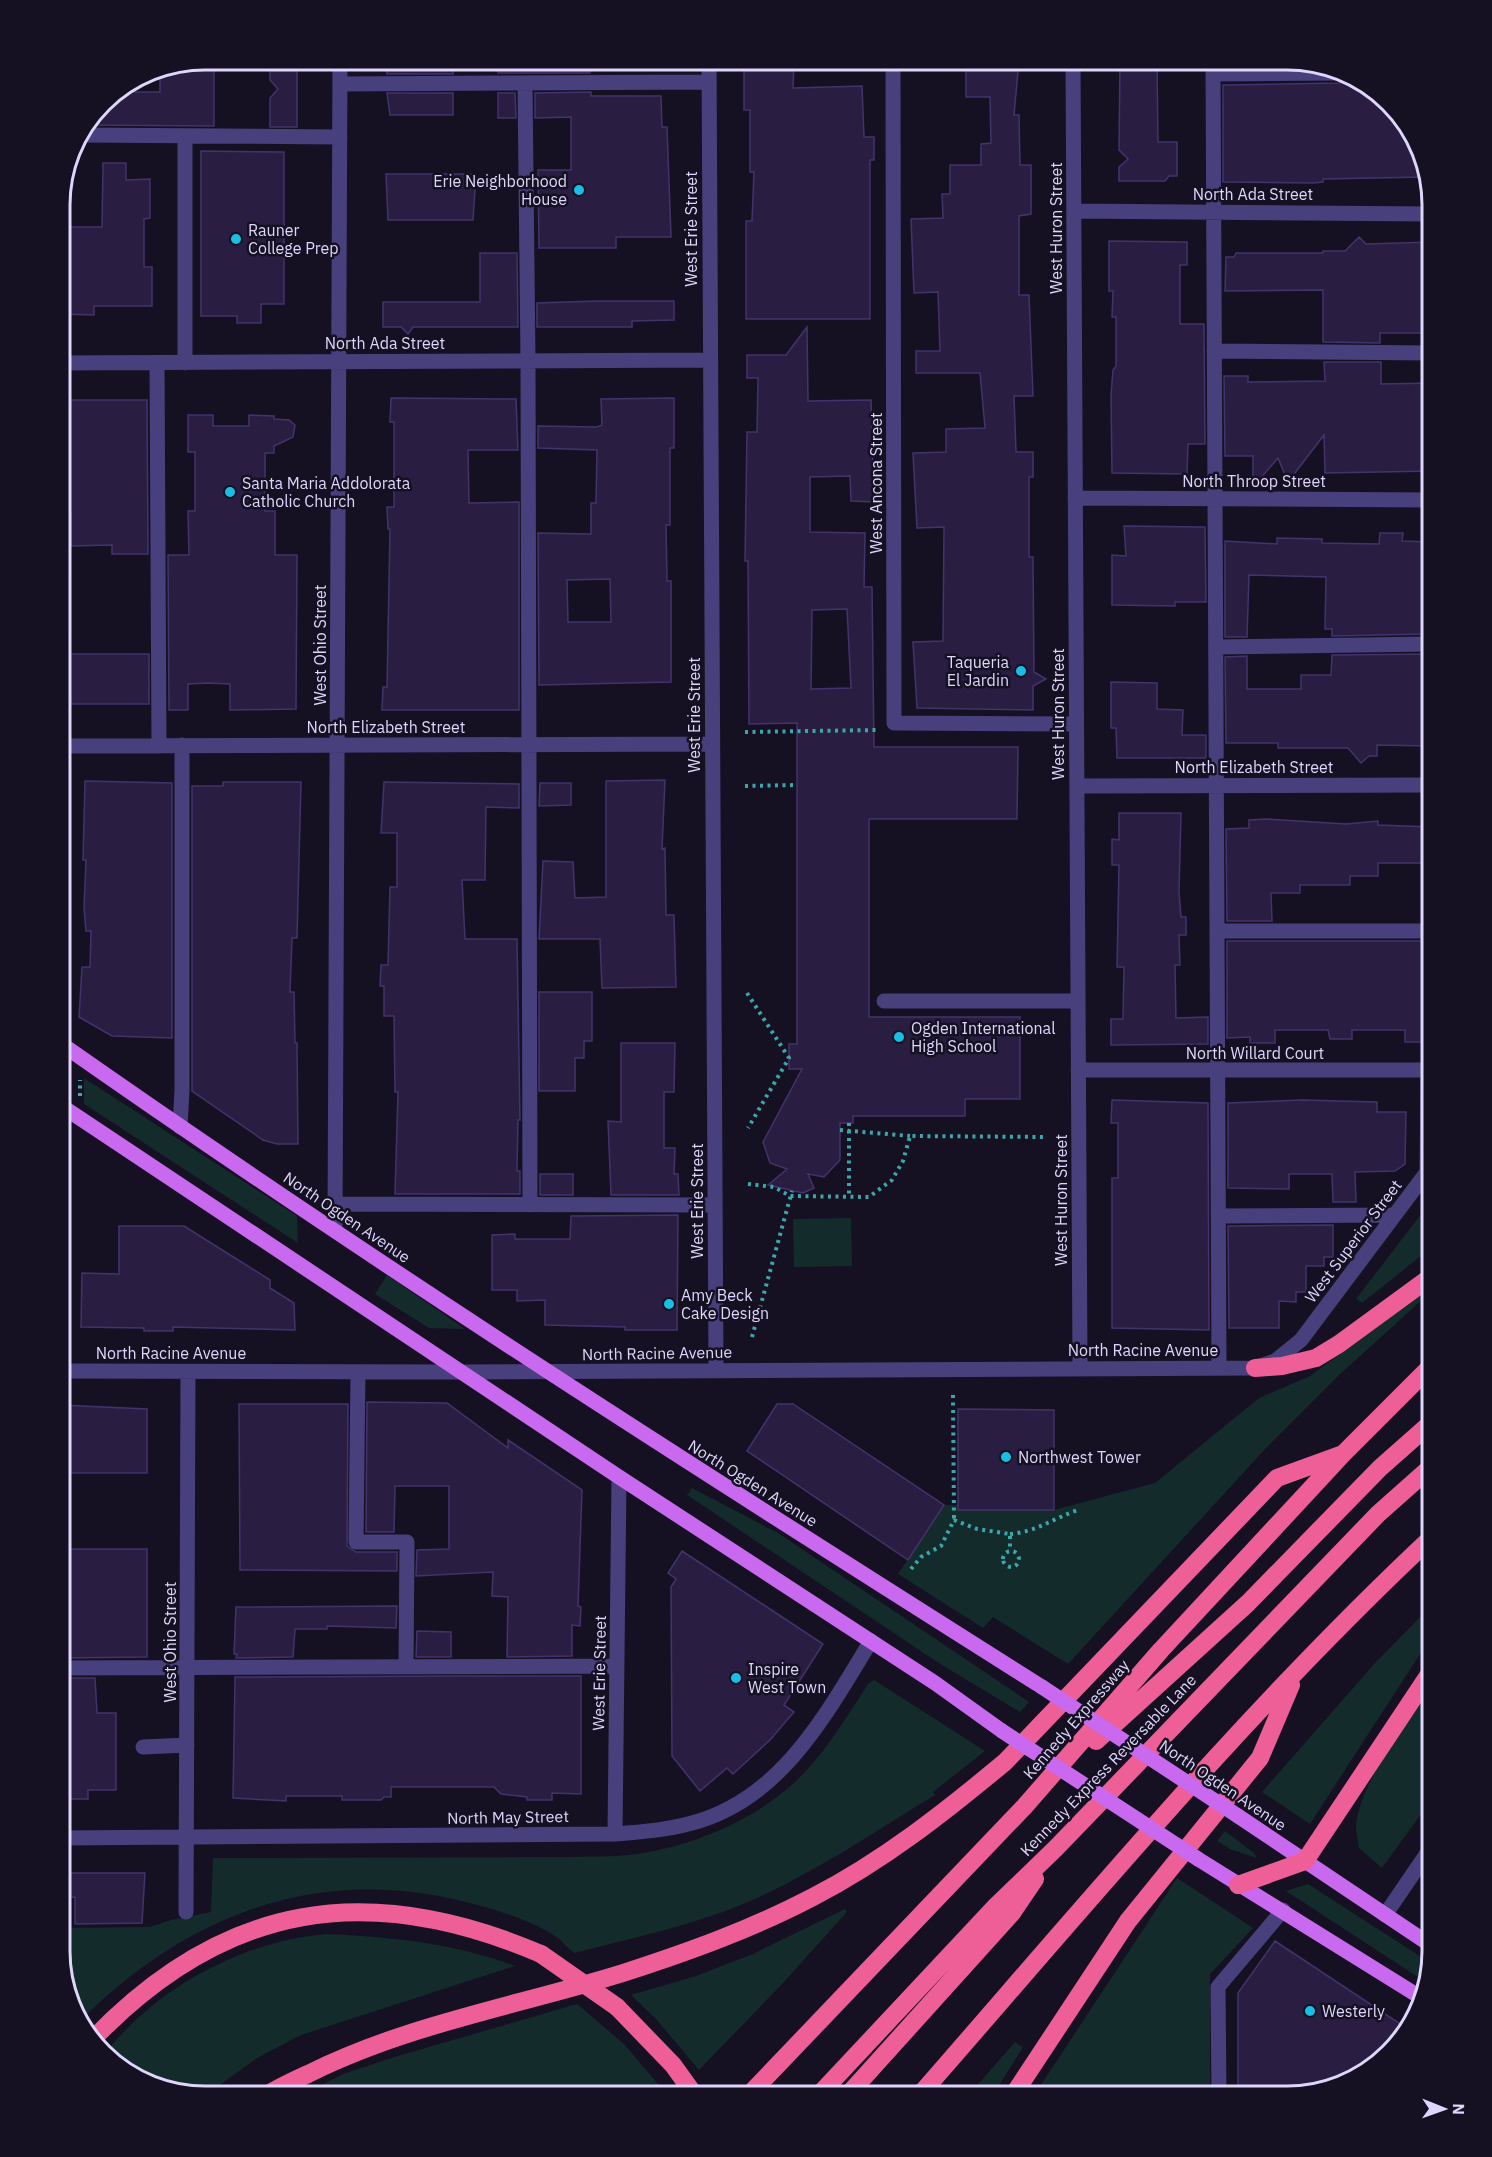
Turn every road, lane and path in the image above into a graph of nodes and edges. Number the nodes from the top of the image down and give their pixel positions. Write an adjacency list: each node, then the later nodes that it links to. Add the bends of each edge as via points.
1 (340, 70): 8 (street, West Ohio Street)
2 (709, 70): 6 (street, West Erie Street)
3 (893, 71): 28 (street, West Ancona Street, via 894,723)
4 (1073, 71): 12 (street, West Huron Street)
5 (1213, 71): 13 (street)
6 (709, 82): 7 (street); 17 (street, West Erie Street)
7 (525, 83): 8 (street); 18 (street)
8 (340, 84): 11 (street, West Ohio Street)
9 (91, 135): 10 (street)
10 (185, 136): 11 (street); 22 (street)
11 (340, 137): 19 (street, West Ohio Street)
12 (1074, 211): 13 (street, North Ada Street); 23 (street, West Huron Street)
13 (1214, 212): 14 (street, North Ada Street); 15 (street)
14 (1421, 214)
15 (1214, 351): 16 (street); 24 (street)
16 (1421, 353)
17 (710, 360): 18 (street, North Ada Street); 31 (street, West Erie Street)
18 (528, 361): 19 (street, North Ada Street); 34 (street)
19 (339, 362): 22 (street, North Ada Street); 33 (street, West Ohio Street)
20 (71, 363): 21 (street, North Ada Street)
21 (157, 363): 22 (street, North Ada Street); 36 (street)
22 (185, 363)
23 (1075, 498): 24 (street, North Throop Street); 28 (street, West Huron Street)
24 (1215, 499): 25 (street, North Throop Street); 27 (street)
25 (1421, 500)
26 (1421, 644): 27 (street)
27 (1216, 647): 38 (street)
28 (1076, 724): 41 (street, West Huron Street)
29 (881, 730): 30 (path)
30 (745, 732)
31 (712, 744): 34 (street, North Elizabeth Street); 68 (street, West Erie Street)
32 (182, 745): 33 (street, North Elizabeth Street); 36 (street, North Elizabeth Street); 55 (street)
33 (337, 745): 34 (street, North Elizabeth Street); 66 (street, West Ohio Street)
34 (527, 745): 67 (street)
35 (71, 746): 36 (street, North Elizabeth Street)
36 (159, 746)
37 (797, 785): 40 (path)
38 (1216, 785): 39 (street, North Elizabeth Street); 41 (street, North Elizabeth Street); 43 (street)
39 (1421, 785)
40 (745, 786)
41 (1077, 786): 46 (street, West Huron Street)
42 (1421, 930): 43 (street)
43 (1217, 931): 50 (street)
44 (747, 993): 56 (path, via 789,1058)
45 (884, 1001): 46 (street)
46 (1078, 1001): 48 (street, West Huron Street)
47 (71, 1050): 55 (main road, North Ogden Avenue)
48 (1078, 1070): 50 (street, North Willard Court); 74 (street, West Huron Street)
49 (1421, 1070): 50 (street, North Willard Court)
50 (1218, 1071): 70 (street)
51 (80, 1076): 52 (path)
52 (80, 1102)
53 (70, 1112): 81 (main road)
54 (849, 1123): 58 (path)
55 (180, 1127): 71 (main road, North Ogden Avenue)
56 (748, 1128)
57 (840, 1130): 58 (path)
58 (849, 1131): 59 (path); 65 (path)
59 (910, 1136): 60 (path); 65 (path, via 892,1180 869,1197)
60 (1046, 1137)
61 (1421, 1180): 69 (street, West Superior Street)
62 (748, 1184): 64 (path, via 774,1187)
63 (792, 1191): 64 (path)
64 (790, 1196): 65 (path); 73 (path)
65 (849, 1197)
66 (336, 1204): 67 (street); 71 (street, West Ohio Street)
67 (530, 1205): 68 (street)
68 (715, 1205): 77 (street, West Erie Street)
69 (1394, 1215): 70 (street); 76 (street, West Superior Street, via 1301,1340 1275,1361)
70 (1219, 1216): 75 (street)
71 (335, 1230): 82 (main road, North Ogden Avenue)
72 (1421, 1284): 76 (highway, via 1316,1358)
73 (752, 1337)
74 (1080, 1367): 75 (street, North Racine Avenue); 77 (street, North Racine Avenue)
75 (1219, 1368): 76 (street, North Racine Avenue)
76 (1255, 1368)
77 (716, 1370): 82 (street, North Racine Avenue)
78 (70, 1371): 79 (street, North Racine Avenue)
79 (188, 1372): 80 (street, North Racine Avenue); 97 (street, West Ohio Street)
80 (357, 1372): 81 (street, North Racine Avenue); 98 (street, via 356,1542 407,1542)
81 (463, 1372): 82 (street, North Racine Avenue); 88 (main road)
82 (544, 1372): 109 (main road, North Ogden Avenue, bridge, via 1042,1687)
83 (1421, 1376): 86 (highway, Kennedy Expressway)
84 (953, 1395): 90 (path)
85 (1421, 1432): 104 (highway, via 1380,1468 1248,1603)
86 (1342, 1454): 104 (highway, Kennedy Expressway, via 1161,1650); 118 (highway, via 1277,1478 1005,1762 893,1849 813,1897 729,1936 621,1973 417,2029 340,2058)
87 (1421, 1476): 108 (highway, Kennedy Express Reversable Lane, via 1378,1514)
88 (619, 1477): 95 (main road); 96 (street, West Erie Street)
89 (1078, 1510): 91 (path, via 1044,1526)
90 (954, 1520): 91 (path, via 977,1529); 94 (path, via 941,1546 921,1557)
91 (1010, 1534): 93 (path)
92 (1421, 1548): 100 (highway)
93 (1010, 1551): 93 (path, via 1019,1559 1013,1567 1003,1561)
94 (911, 1569)
95 (871, 1641): 105 (street, North May Street, via 807,1742 784,1768 749,1797 694,1822); 111 (main road, bridge)
96 (616, 1666): 98 (street); 105 (street, West Erie Street)
97 (188, 1667): 98 (street); 99 (street); 102 (street, West Ohio Street)
98 (406, 1667)
99 (70, 1668)
100 (1297, 1672): 123 (highway, via 1171,1807); 124 (highway, via 1260,1758 1128,1921)
101 (1421, 1687): 109 (highway)
102 (188, 1745): 103 (street); 107 (street, West Ohio Street)
103 (143, 1747)
104 (1025, 1806): 120 (highway, Kennedy Expressway)
105 (615, 1834): 107 (street, North May Street)
106 (70, 1838): 107 (street, North May Street)
107 (187, 1838): 113 (street, West Ohio Street)
108 (1056, 1848): 121 (highway, Kennedy Express Reversable Lane, via 996,1906); 122 (highway, via 1012,1913)
109 (1305, 1861): 111 (highway); 114 (main road, North Ogden Avenue)
110 (1421, 1862): 114 (street)
111 (1238, 1885): 112 (main road)
112 (1283, 1910): 116 (main road); 125 (street, via 1218,1987)
113 (186, 1912)
114 (1385, 1915): 115 (main road, North Ogden Avenue)
115 (1421, 1939)
116 (1414, 1993)
117 (98, 2034): 119 (highway, bridge, via 176,1967 216,1945 275,1923 351,1911 398,1914 462,1924 541,1954 617,2007)
118 (285, 2086)
119 (688, 2086)
120 (758, 2086)
121 (827, 2086)
122 (856, 2086)
123 (928, 2086)
124 (1019, 2086)
125 (1219, 2086)

